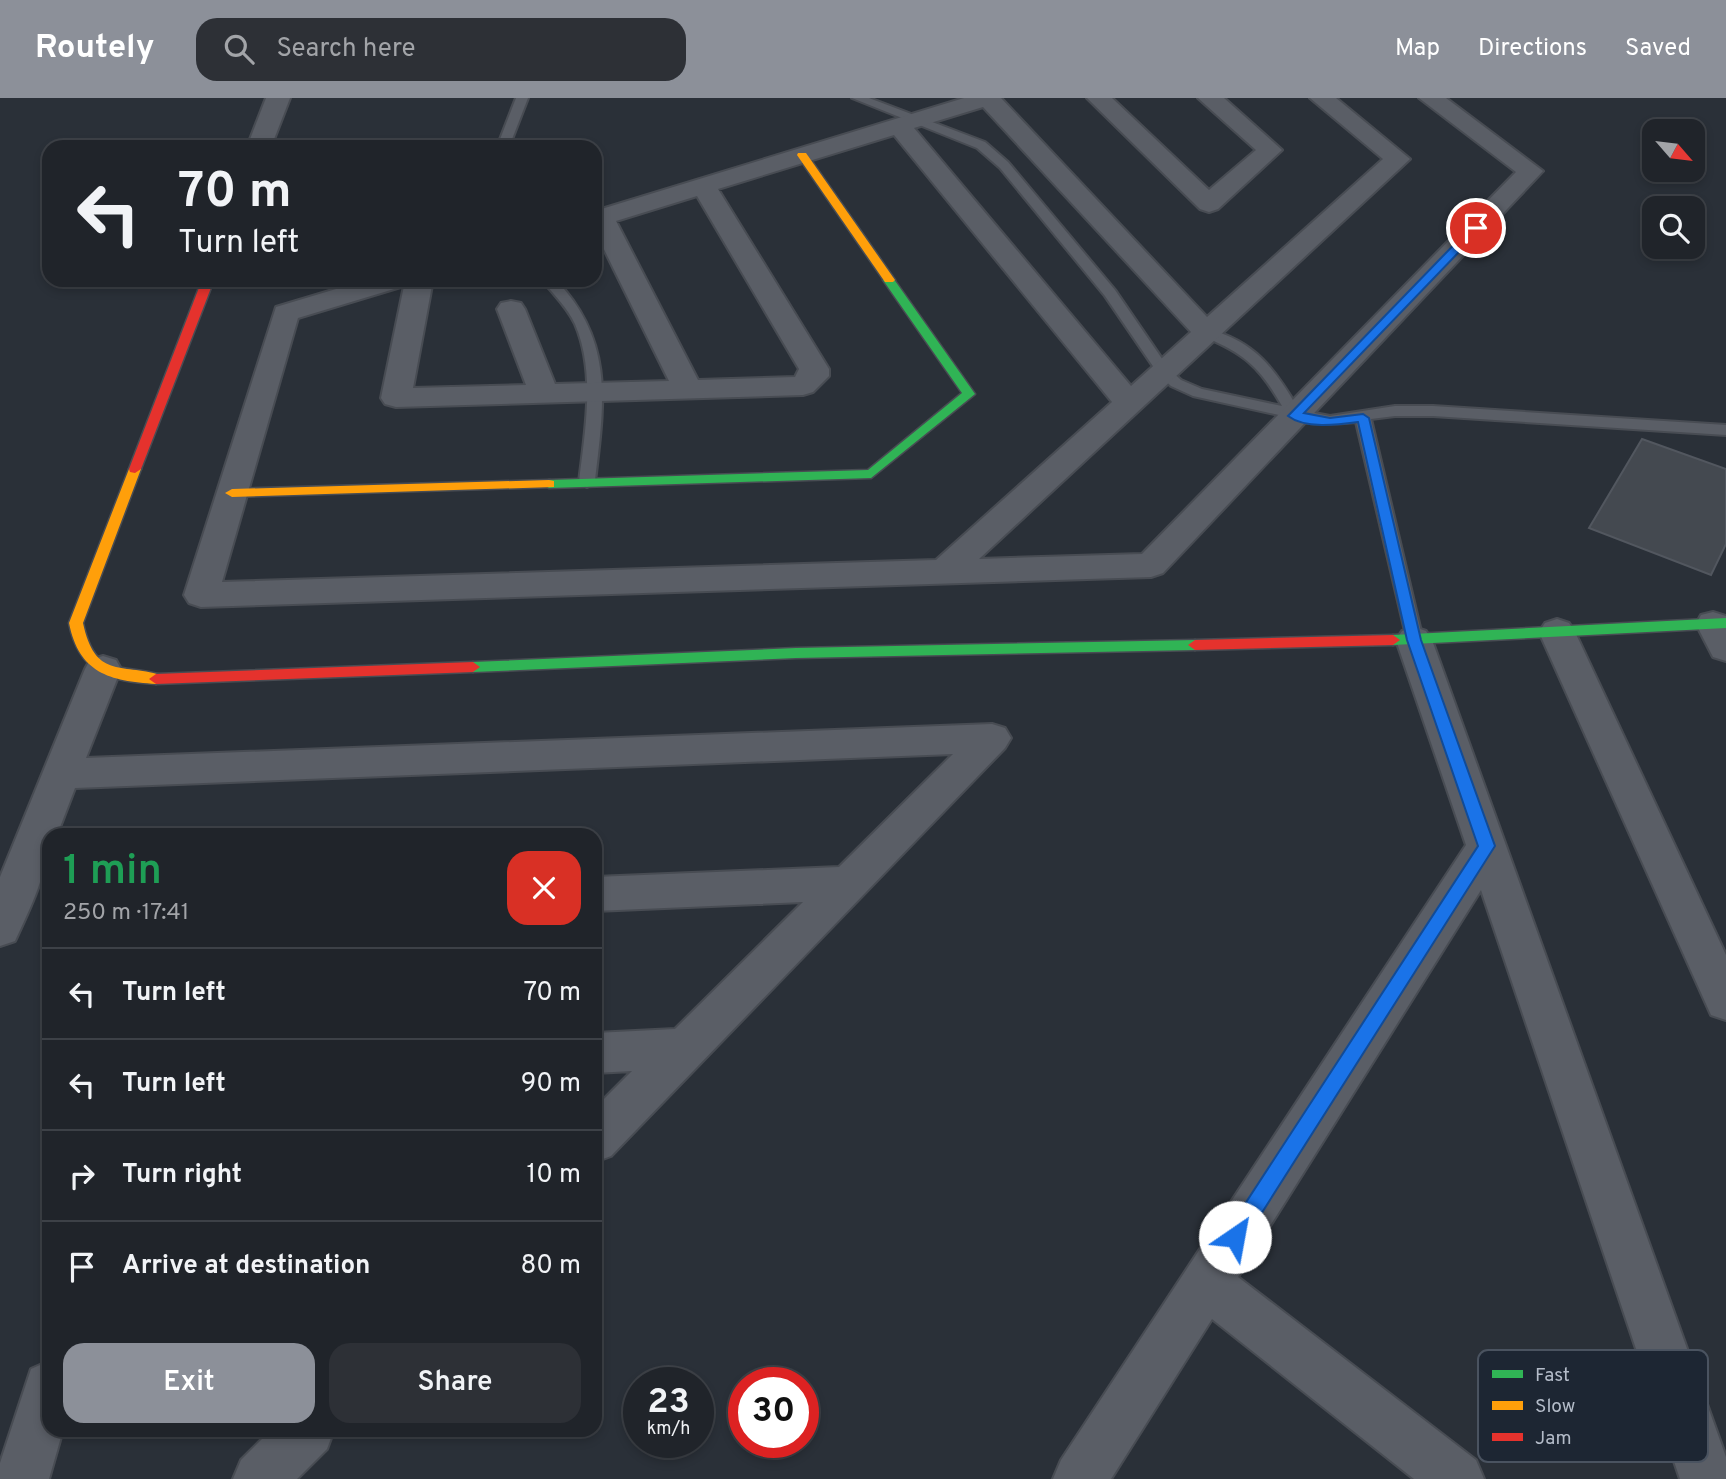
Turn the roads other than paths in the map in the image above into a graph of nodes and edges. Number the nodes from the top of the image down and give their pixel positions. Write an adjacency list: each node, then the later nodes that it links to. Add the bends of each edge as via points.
1 (278, 98): 10 (street)
2 (522, 98): 11 (lane)
3 (858, 98): 9 (lane)
4 (988, 98): 9 (street); 21 (street)
5 (1099, 98): 6 (street, via 1209,204 1270,150)
6 (1210, 98)
7 (1322, 98): 21 (street, via 1398,159)
8 (1431, 98): 27 (street, via 1531,171)
9 (906, 123): 12 (street); 22 (lane, via 981,145 1004,165 1110,293); 26 (street)
10 (263, 140)
11 (506, 140)
12 (802, 155): 13 (street); 30 (street, via 969,394 871,474)
13 (703, 186): 14 (street); 23 (street, via 815,372 812,380 799,387)
14 (602, 217)
15 (602, 226): 23 (street)
16 (205, 287): 36 (street, via 76,623 80,651)
17 (372, 287): 31 (street, via 286,313)
18 (418, 287): 25 (street, via 396,398)
19 (554, 287): 24 (lane, via 579,315)
20 (511, 309): 25 (street)
21 (1207, 333): 22 (street); 27 (lane, via 1256,356)
22 (1164, 372): 26 (street); 27 (lane, via 1198,393)
23 (688, 390): 24 (street)
24 (597, 392): 25 (street); 30 (lane)
25 (544, 394)
26 (1130, 404): 32 (street)
27 (1295, 416): 28 (lane, via 1330,421); 32 (street, via 1151,565)
28 (1363, 418): 29 (lane, via 1395,411 1433,411); 35 (lane)
29 (1726, 430)
30 (587, 482): 31 (street)
31 (232, 493): 32 (street, via 201,595)
32 (945, 571)
33 (1557, 632): 34 (street); 35 (street); 42 (street)
34 (1722, 632)
35 (1414, 640): 36 (street, via 796,653 165,680); 38 (street)
36 (103, 668): 37 (street)
37 (61, 774): 39 (street, via 992,738); 41 (street)
38 (1486, 846): 46 (street); 47 (street)
39 (849, 883): 40 (street); 43 (street)
40 (602, 894)
41 (0, 928)
42 (1726, 1001)
43 (685, 1049): 44 (street); 45 (street)
44 (602, 1053)
45 (602, 1133)
46 (1206, 1283): 53 (street); 54 (street)
47 (1662, 1350)
48 (42, 1411): 52 (street)
49 (299, 1437): 50 (street)
50 (269, 1459)
51 (1701, 1462): 55 (street)
52 (22, 1479)
53 (1080, 1479)
54 (1457, 1479)
55 (1707, 1479)

